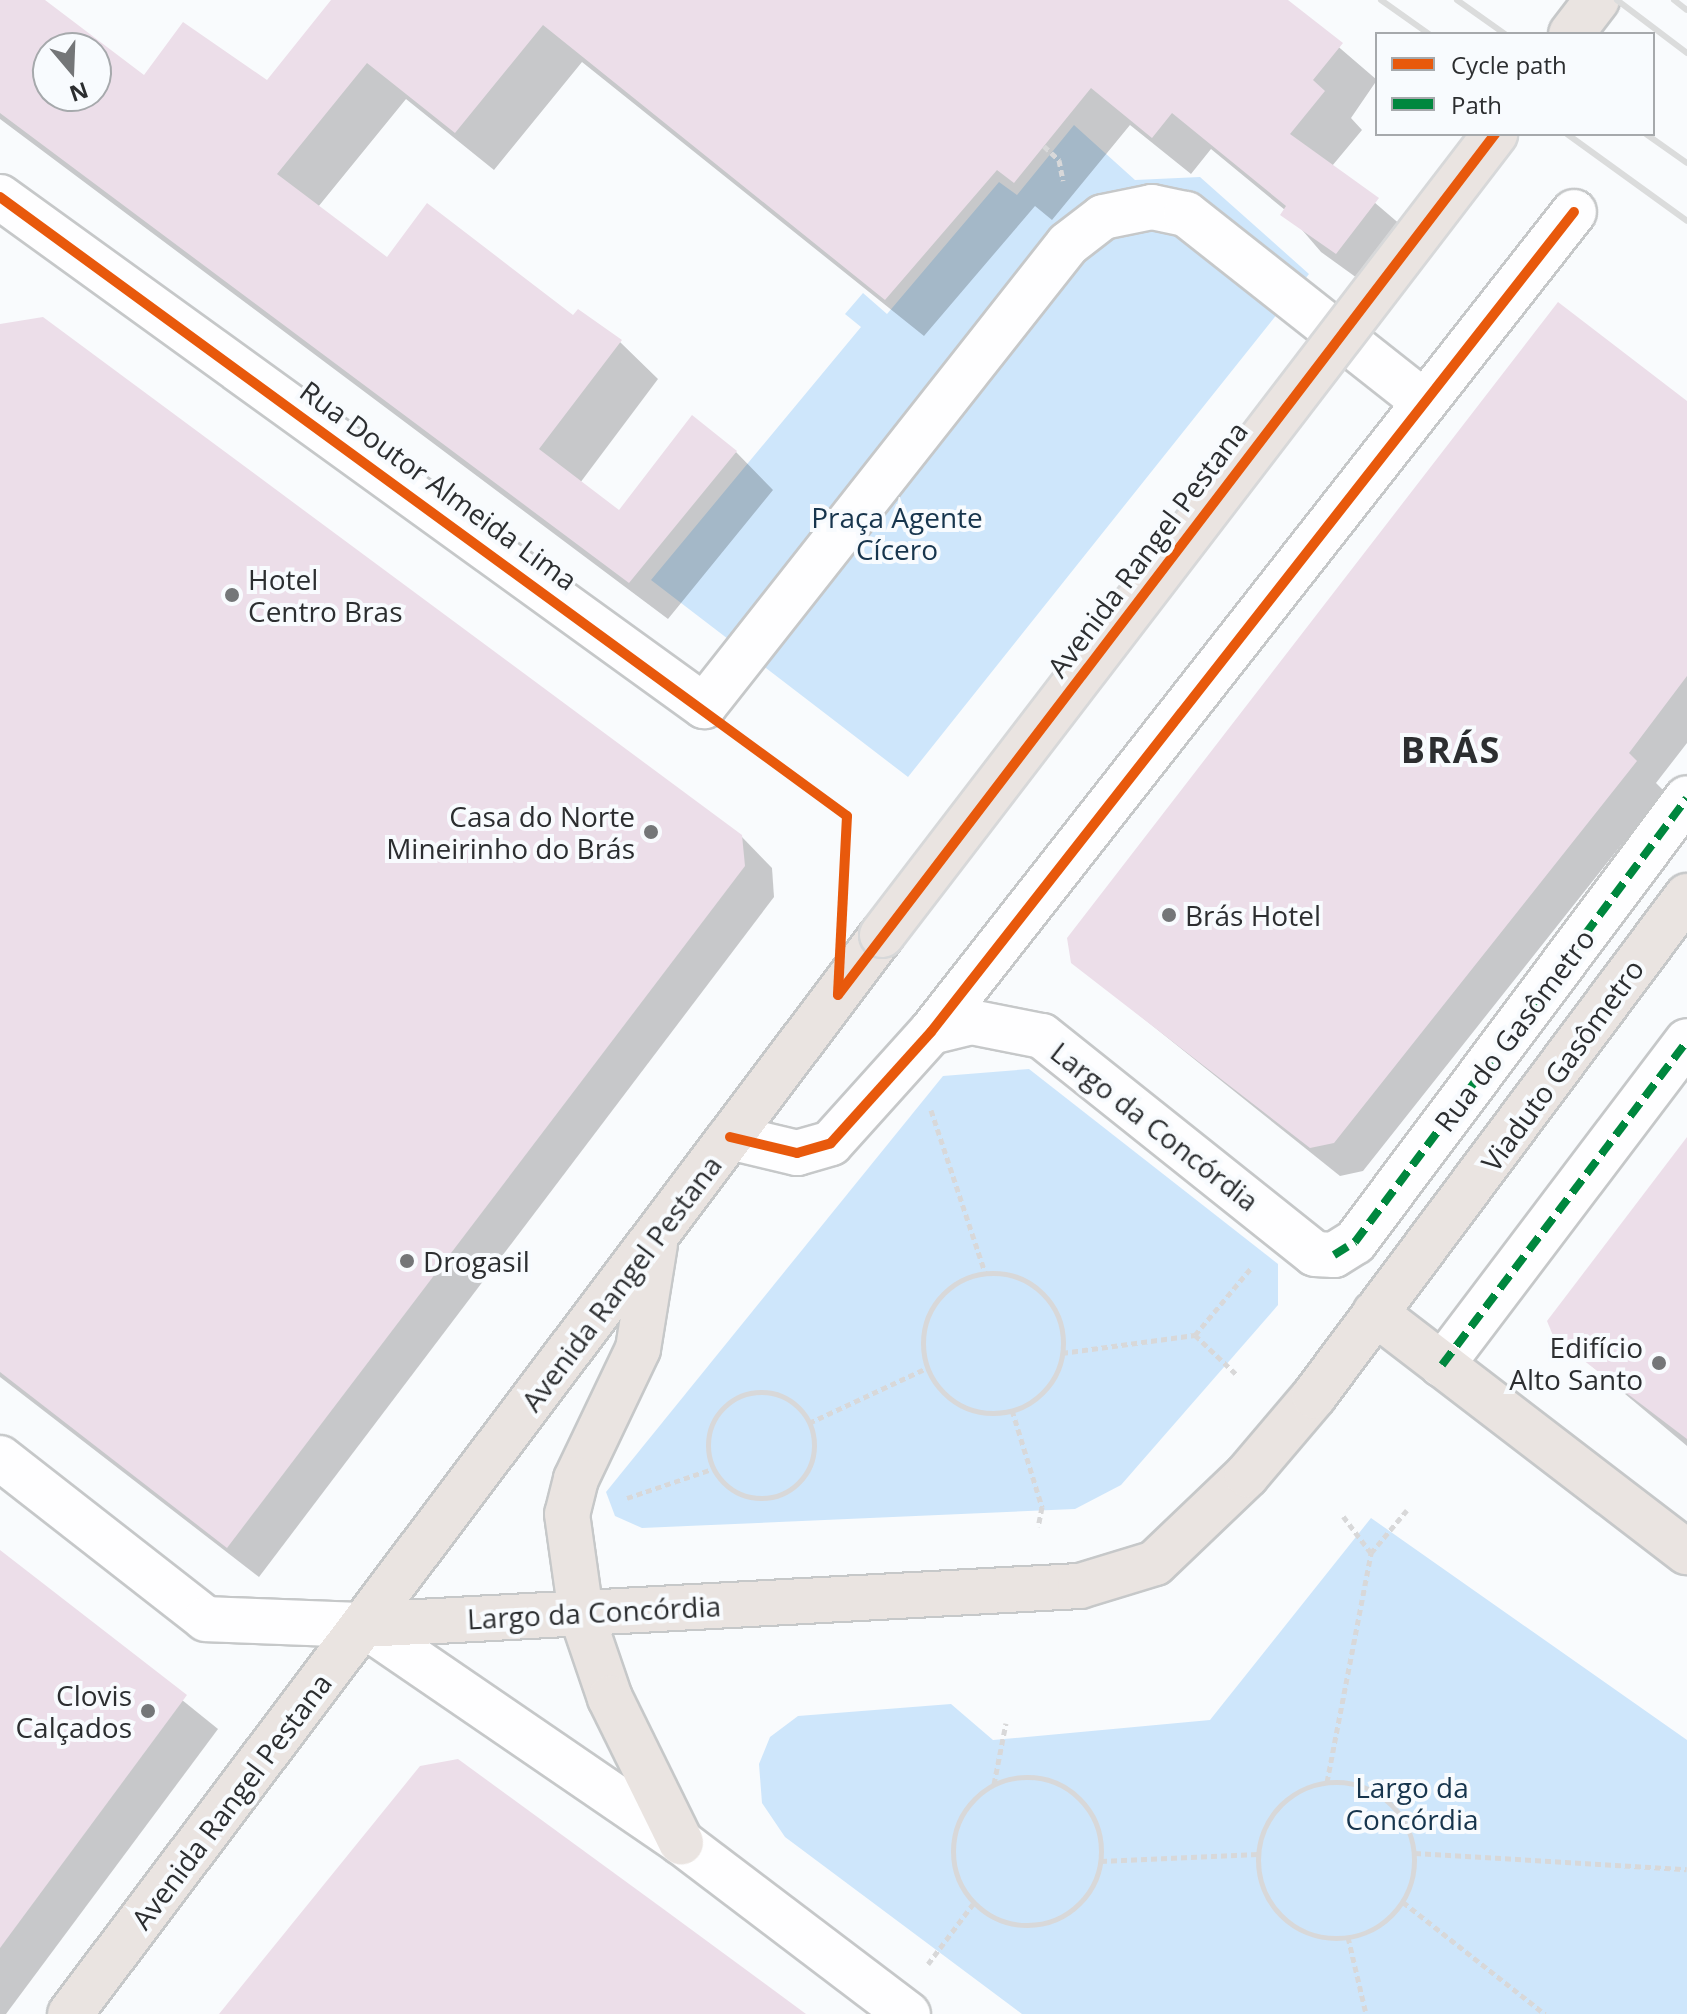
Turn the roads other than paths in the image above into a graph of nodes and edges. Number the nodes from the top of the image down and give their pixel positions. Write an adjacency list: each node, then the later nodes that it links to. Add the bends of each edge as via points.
1 (1597, 0): 2 (main road)
2 (1573, 32)
3 (1493, 136): 11 (main road, Avenida Rangel Pestana, bridge)
4 (2, 202): 6 (street, Rua Doutor Almeida Lima, via 704,706 1068,244 1103,217 1152,207 1186,214)
5 (1574, 212): 6 (street)
6 (1424, 402): 9 (street)
7 (1687, 798): 14 (street, Rua do Gasômetro, via 1355,1242)
8 (1687, 896): 12 (main road, Viaduto Gasômetro)
9 (931, 1032): 11 (street, via 831,1143 797,1153); 14 (street, Largo da Concórdia, via 971,1022 1042,1036 1315,1254)
10 (1687, 1041): 16 (street)
11 (730, 1137): 13 (main road, Avenida Rangel Pestana)
12 (1438, 1235): 15 (main road, Largo da Concórdia)
13 (656, 1238): 19 (main road, via 638,1349 576,1479 567,1514); 20 (main road, Avenida Rangel Pestana)
14 (1334, 1255)
15 (1375, 1313): 16 (main road); 19 (main road, Largo da Concórdia, via 1247,1475 1183,1541 1129,1575 1080,1586)
16 (1442, 1365): 18 (main road)
17 (0, 1458): 20 (street, via 206,1619)
18 (1687, 1552)
19 (581, 1613): 20 (main road, Largo da Concórdia); 21 (main road, via 610,1698)
20 (364, 1625): 21 (street); 22 (main road, Avenida Rangel Pestana)
21 (681, 1842): 23 (street)
22 (70, 2014)
23 (908, 2014)

